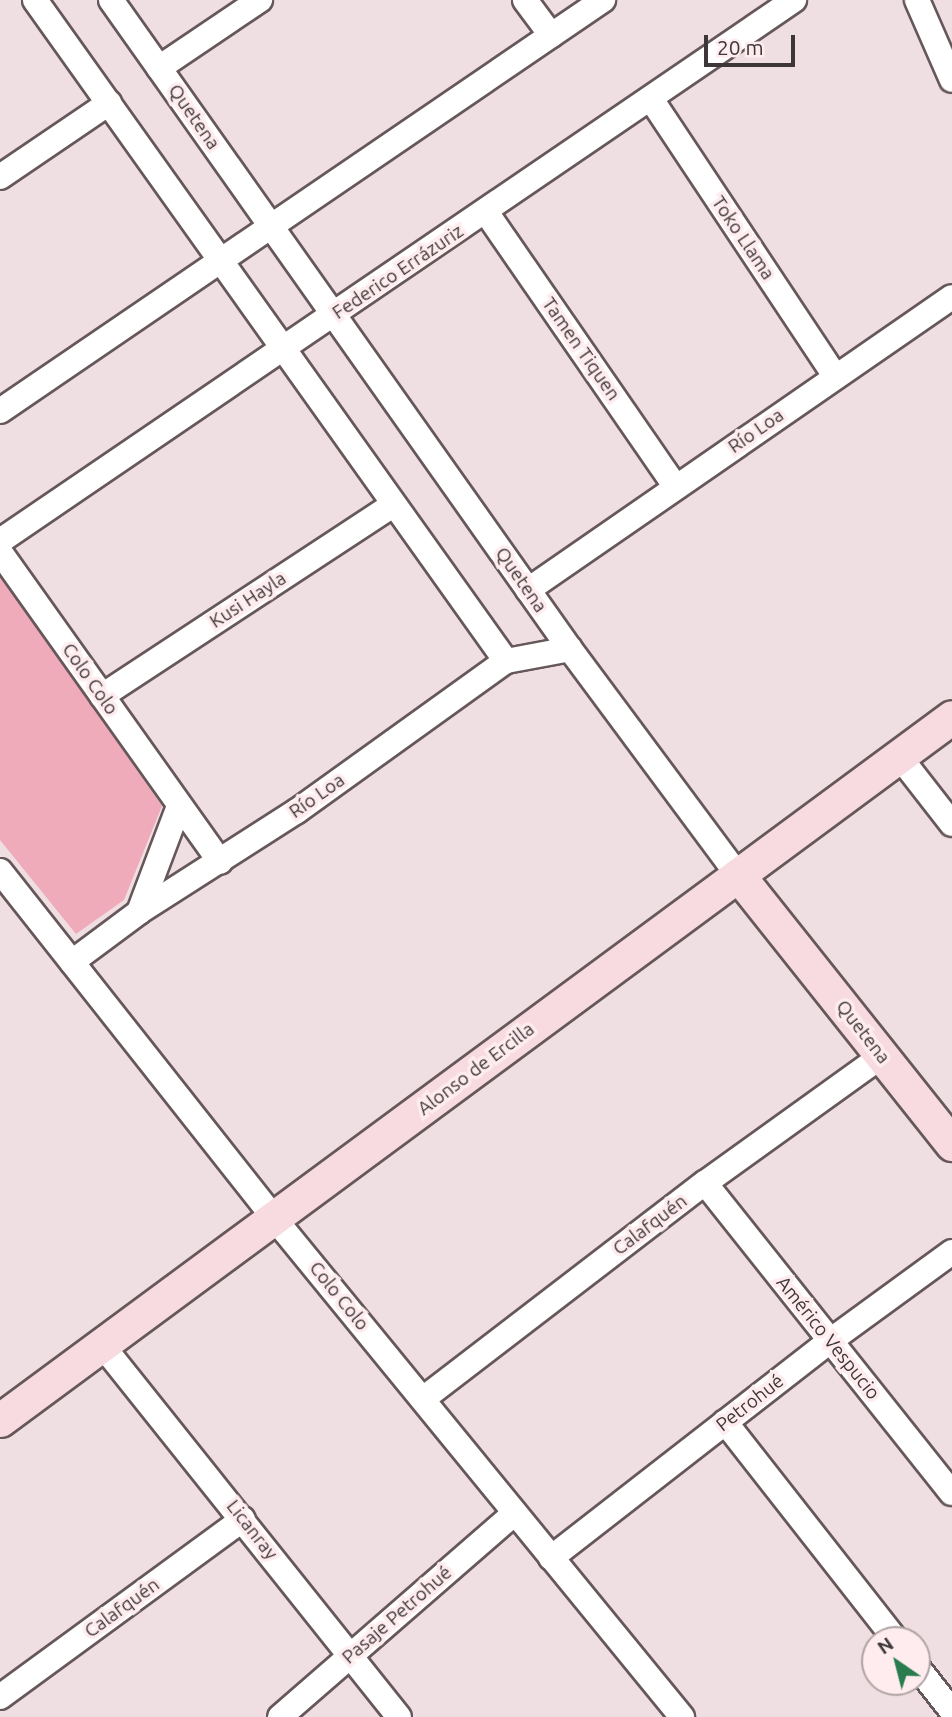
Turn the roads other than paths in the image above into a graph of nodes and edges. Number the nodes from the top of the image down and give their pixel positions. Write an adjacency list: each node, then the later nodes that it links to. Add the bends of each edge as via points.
1 (35, 0): 12 (street)
2 (111, 0): 9 (street, Quetena)
3 (260, 0): 9 (street)
4 (525, 0): 8 (street)
5 (603, 0): 8 (street)
6 (794, 0): 11 (street, Federico Errázuriz)
7 (917, 0): 10 (street)
8 (551, 35): 15 (street)
9 (159, 68): 15 (street, Quetena)
10 (952, 80)
11 (651, 99): 14 (street, Federico Errázuriz); 20 (street, Toko Llama)
12 (108, 103): 13 (street); 16 (street)
13 (0, 177)
14 (486, 212): 18 (street, Federico Errázuriz); 22 (street, Tamen Tiquen)
15 (270, 226): 16 (street); 18 (street, Quetena)
16 (220, 260): 19 (street); 21 (street)
17 (952, 298): 20 (street, Río Loa)
18 (334, 315): 19 (street, Federico Errázuriz); 26 (street, Quetena)
19 (284, 349): 23 (street); 24 (street, Federico Errázuriz)
20 (835, 376): 22 (street, Río Loa)
21 (0, 411)
22 (676, 487): 26 (street, Río Loa)
23 (394, 505): 28 (street); 29 (street, Kusi Hayla)
24 (0, 541)
25 (0, 552): 29 (street, Colo Colo)
26 (528, 590): 27 (street, Quetena)
27 (570, 649): 28 (street, Río Loa); 36 (street, Quetena)
28 (506, 661): 34 (street, Río Loa)
29 (102, 696): 32 (street, Colo Colo)
30 (952, 717): 31 (street, Alonso de Ercilla)
31 (899, 756): 33 (street); 36 (street, Alonso de Ercilla)
32 (179, 806): 34 (street, Colo Colo); 37 (street)
33 (952, 824)
34 (220, 862): 37 (street, Río Loa)
35 (0, 872): 38 (street, Colo Colo)
36 (738, 875): 39 (street, Quetena); 42 (street, Alonso de Ercilla)
37 (139, 912): 38 (street, Río Loa)
38 (72, 962): 42 (street, Colo Colo)
39 (882, 1056): 40 (street, Quetena); 41 (street, Calafquén)
40 (952, 1144)
41 (705, 1183): 44 (street, Américo Vespucio); 46 (street, Calafquén)
42 (274, 1218): 45 (street, Alonso de Ercilla); 46 (street, Colo Colo)
43 (952, 1252): 44 (street, Petrohué)
44 (830, 1341): 48 (street, Petrohué); 49 (street, Américo Vespucio)
45 (102, 1345): 47 (street, Alonso de Ercilla); 51 (street, Licanray)
46 (423, 1399): 50 (street, Colo Colo)
47 (0, 1420)
48 (725, 1422): 52 (street, Petrohué); 53 (street)
49 (952, 1493)
50 (515, 1513): 52 (street, Colo Colo); 54 (street, Pasaje Petrohué)
51 (243, 1519): 54 (street, Licanray); 56 (street, Calafquén)
52 (551, 1558): 60 (street, Colo Colo)
53 (885, 1626)
54 (351, 1655): 58 (street, Pasaje Petrohué); 59 (street, Licanray)
55 (931, 1685): 57 (street)
56 (0, 1697)
57 (952, 1711)
58 (280, 1717)
59 (399, 1717)
60 (682, 1717)

